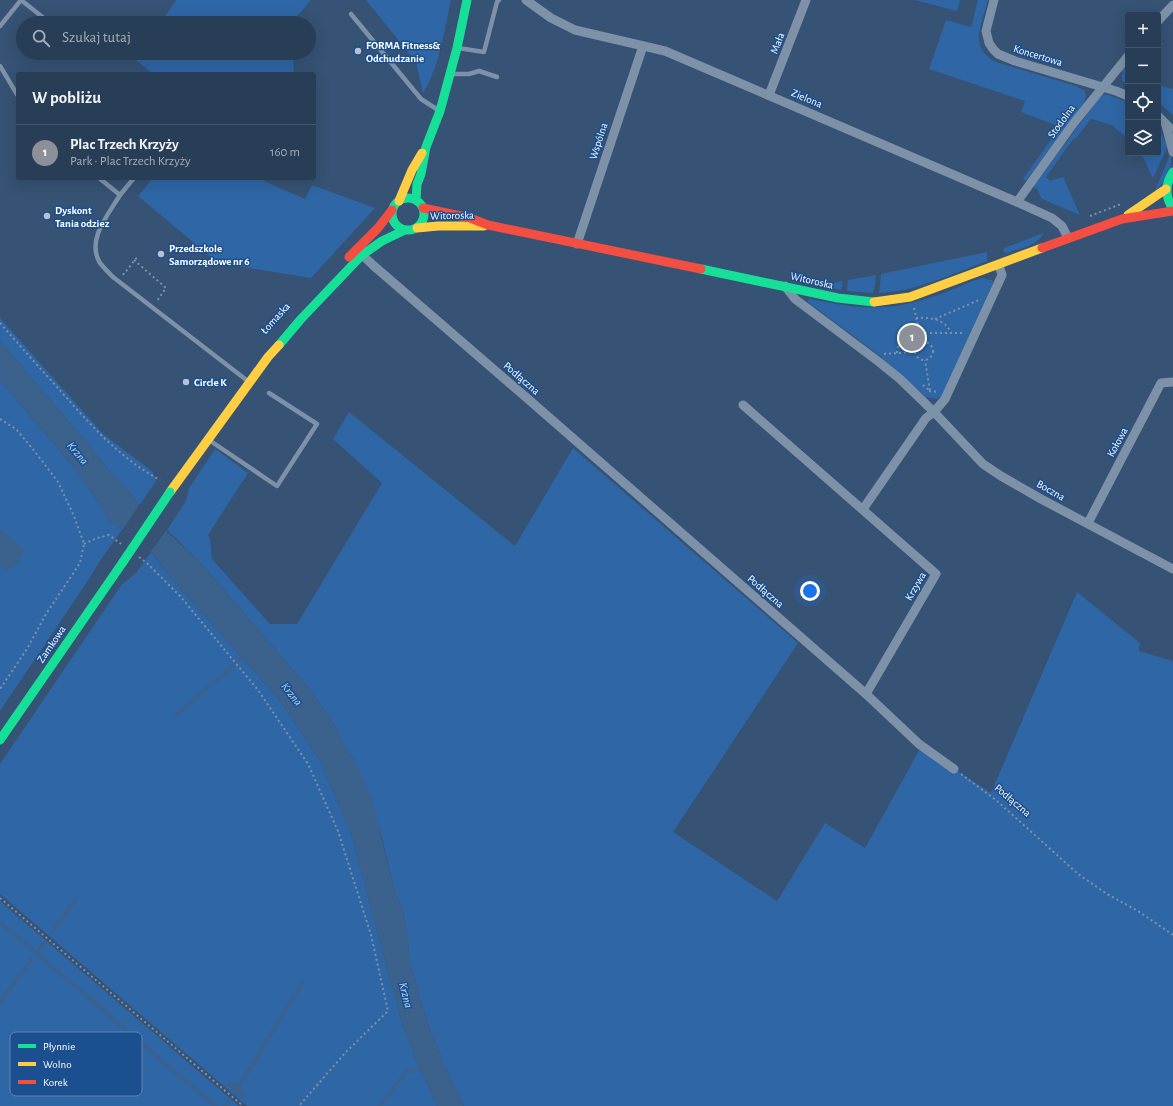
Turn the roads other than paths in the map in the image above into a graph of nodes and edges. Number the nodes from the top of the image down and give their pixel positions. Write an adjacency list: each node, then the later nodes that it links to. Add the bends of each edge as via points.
1 (21, 0): 9 (lane); 11 (lane)
2 (467, 0): 13 (main road)
3 (500, 0): 13 (lane, via 497,2 484,52)
4 (526, 0): 12 (street, Zielona, via 551,18 575,30)
5 (806, 0): 20 (street, Mała)
6 (994, 0): 18 (street, Koncertowa, via 986,31 992,49 998,54)
7 (1173, 5): 10 (street)
8 (351, 14): 22 (lane, via 421,99)
9 (41, 16)
10 (1161, 18)
11 (0, 26)
12 (643, 46): 20 (street, Zielona, via 665,51); 44 (street, Wspólna)
13 (457, 48): 16 (main road)
14 (1125, 60): 18 (street, Stodolna)
15 (0, 66): 19 (lane)
16 (450, 74): 17 (lane, via 479,71); 22 (main road)
17 (497, 77)
18 (1102, 87): 21 (street, Koncertowa); 35 (street, Stodolna)
19 (16, 93)
20 (769, 95): 35 (street, Zielona)
21 (1125, 95)
22 (440, 111): 26 (main road)
23 (1161, 119): 24 (street)
24 (1166, 125): 25 (street); 27 (street)
25 (1173, 132)
26 (426, 146): 33 (main road, via 416,188); 34 (main road)
27 (1173, 152)
28 (1173, 172): 31 (main road, via 1168,181)
29 (101, 180): 32 (lane)
30 (132, 180): 32 (lane)
31 (1169, 192): 38 (main road, via 1168,200); 39 (main road, Witoroska)
32 (120, 195): 48 (lane, via 96,236 95,248 101,265)
33 (416, 200): 34 (main road, Witoroska, via 406,198); 36 (main road, Witoroska)
34 (399, 201): 37 (main road)
35 (1017, 202): 43 (street, Zielona, via 1052,218 1062,226)
36 (423, 208): 40 (main road, Witoroska, via 470,218); 41 (main road, Witoroska, via 423,221)
37 (392, 210): 42 (main road, via 394,223); 45 (main road, Łomaska)
38 (1173, 210): 39 (main road, Witoroska)
39 (1122, 219): 43 (main road, Witoroska)
40 (488, 226): 41 (main road, Witoroska); 44 (main road, Witoroska)
41 (417, 228): 42 (main road, Witoroska)
42 (405, 230): 45 (main road, Witoroska)
43 (1068, 238): 46 (main road, Witoroska)
44 (577, 244): 47 (main road, Witoroska)
45 (359, 252): 48 (main road, Łomaska); 59 (street, Podłączna)
46 (999, 264): 47 (main road, Witoroska, via 910,297 886,302 855,301); 52 (street, via 1002,274 946,396)
47 (785, 286): 52 (street, Boczna, via 795,299 876,360)
48 (246, 380): 53 (main road, Łomaska); 54 (main road, Łomaska, via 219,410)
49 (1173, 382): 56 (street, Kołowa, via 1161,383)
50 (269, 393): 53 (lane, via 317,424 277,486)
51 (743, 405): 55 (street, Krzywa)
52 (934, 412): 55 (street, via 926,418); 56 (street, Boczna, via 983,464)
53 (208, 439): 54 (main road, Łomaska)
54 (195, 457): 57 (main road, Łomaska, bridge)
55 (863, 509): 59 (street, Krzywa, via 936,574)
56 (1088, 524): 58 (street, Boczna)
57 (123, 562): 60 (main road, Zamkowa)
58 (1173, 569)
59 (866, 694): 61 (street, Podłączna, via 919,744)
60 (0, 740)
61 (954, 769)

